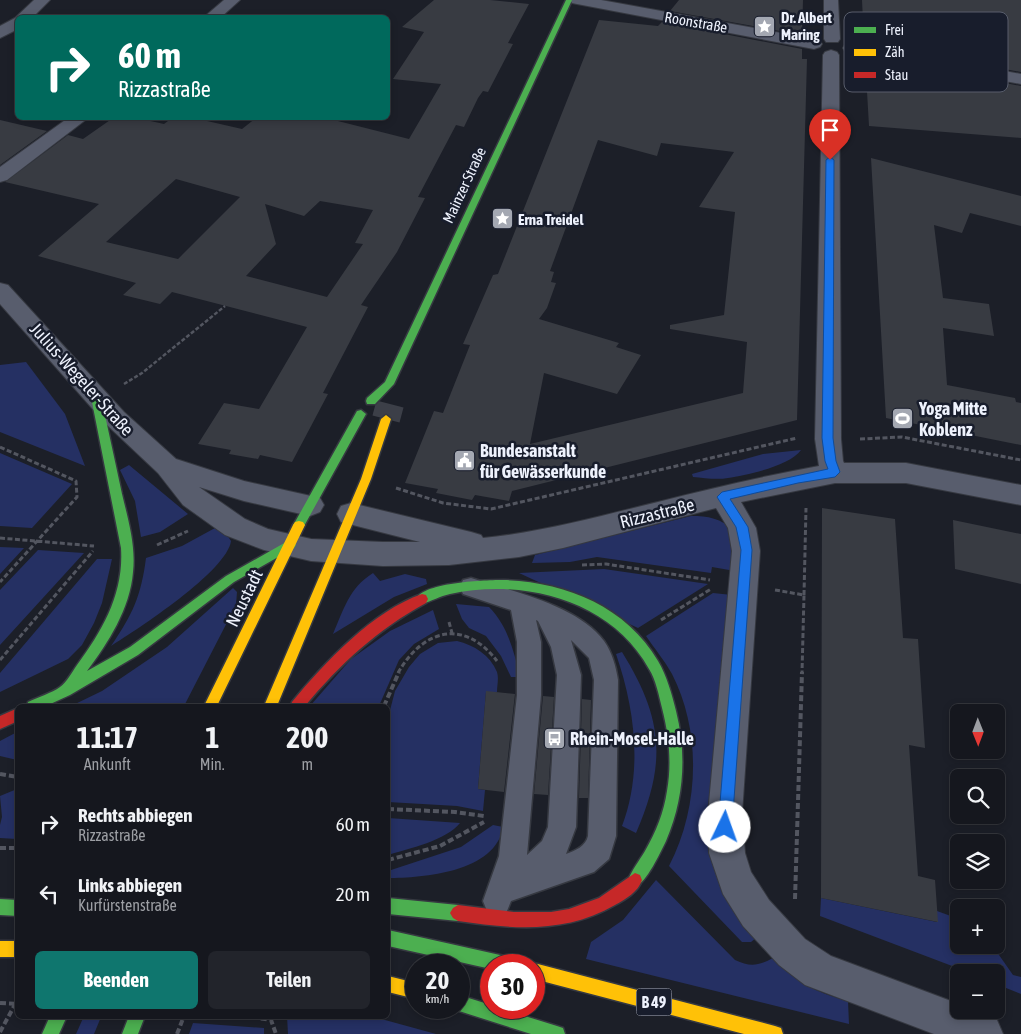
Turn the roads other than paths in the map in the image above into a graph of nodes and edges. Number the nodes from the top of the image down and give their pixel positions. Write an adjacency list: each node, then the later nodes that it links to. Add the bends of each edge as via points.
1 (43, 0): 6 (street)
2 (233, 0): 7 (street)
3 (569, 0): 17 (street, Mainzer Straße)
4 (577, 0): 10 (street, Roonstraße)
5 (831, 0): 10 (street)
6 (26, 15)
7 (214, 15)
8 (15, 24): 9 (street)
9 (0, 34)
10 (832, 47): 11 (street, Roonstraße); 24 (street, via 828,438 830,461)
11 (844, 49)
12 (1008, 77): 13 (street, Roonstraße)
13 (1021, 79)
14 (75, 120): 15 (street)
15 (0, 176)
16 (0, 290): 18 (street, Julius-Wegeler-Straße)
17 (389, 384): 19 (street); 20 (street, Mainzer Straße)
18 (96, 397): 23 (street, Julius-Wegeler-Straße); 35 (street, via 126,548 127,569 112,622 93,654)
19 (391, 399)
20 (371, 401)
21 (361, 414): 27 (street, via 338,452)
22 (386, 419): 28 (street, via 366,479)
23 (166, 466): 27 (street, Julius-Wegeler-Straße, via 244,490); 29 (street, Julius-Wegeler-Straße, via 193,498 235,528)
24 (835, 472): 25 (street, Rizzastraße, via 906,473); 26 (street, Rizzastraße)
25 (1021, 495)
26 (722, 497): 30 (street, Rizzastraße, via 539,543); 61 (street, via 742,527 746,550 726,814 726,853 736,881 756,913 804,962 836,978)
27 (314, 506): 29 (street, Neustadt)
28 (347, 513): 30 (street, Rizzastraße); 31 (street)
29 (290, 545): 31 (street, Rizzastraße); 35 (street, via 230,579 134,651); 37 (street, Neustadt)
30 (501, 548): 31 (street, Rizzastraße, via 449,553)
31 (336, 552): 38 (street)
32 (469, 587): 33 (lane); 39 (street, via 413,603 379,625 345,652); 46 (street, via 526,585 562,592 590,606 632,639 653,663 665,692 674,724 677,757 664,833 631,885 605,903 577,914 551,920)
33 (521, 606): 34 (lane); 42 (lane, via 531,657 529,695 518,820 513,856)
34 (547, 615): 42 (lane, via 563,647 568,675 560,840 546,859); 42 (lane, via 570,626 590,642 604,669 602,836 599,849 584,862)
35 (65, 690): 36 (street)
36 (37, 704)
37 (211, 704)
38 (271, 704)
39 (299, 704)
40 (15, 716): 41 (street)
41 (0, 723)
42 (502, 890): 46 (lane)
43 (390, 906): 46 (street)
44 (0, 907): 45 (street)
45 (15, 908)
46 (489, 918)
47 (390, 938): 50 (street)
48 (0, 949): 49 (street)
49 (15, 949)
50 (480, 959)
51 (545, 974): 60 (street, B 49)
52 (390, 984): 53 (street)
53 (405, 988)
54 (470, 1006): 59 (street)
55 (58, 1019): 57 (street)
56 (136, 1019): 58 (street)
57 (50, 1034)
58 (130, 1034)
59 (557, 1034)
60 (775, 1034)
61 (983, 1034)

